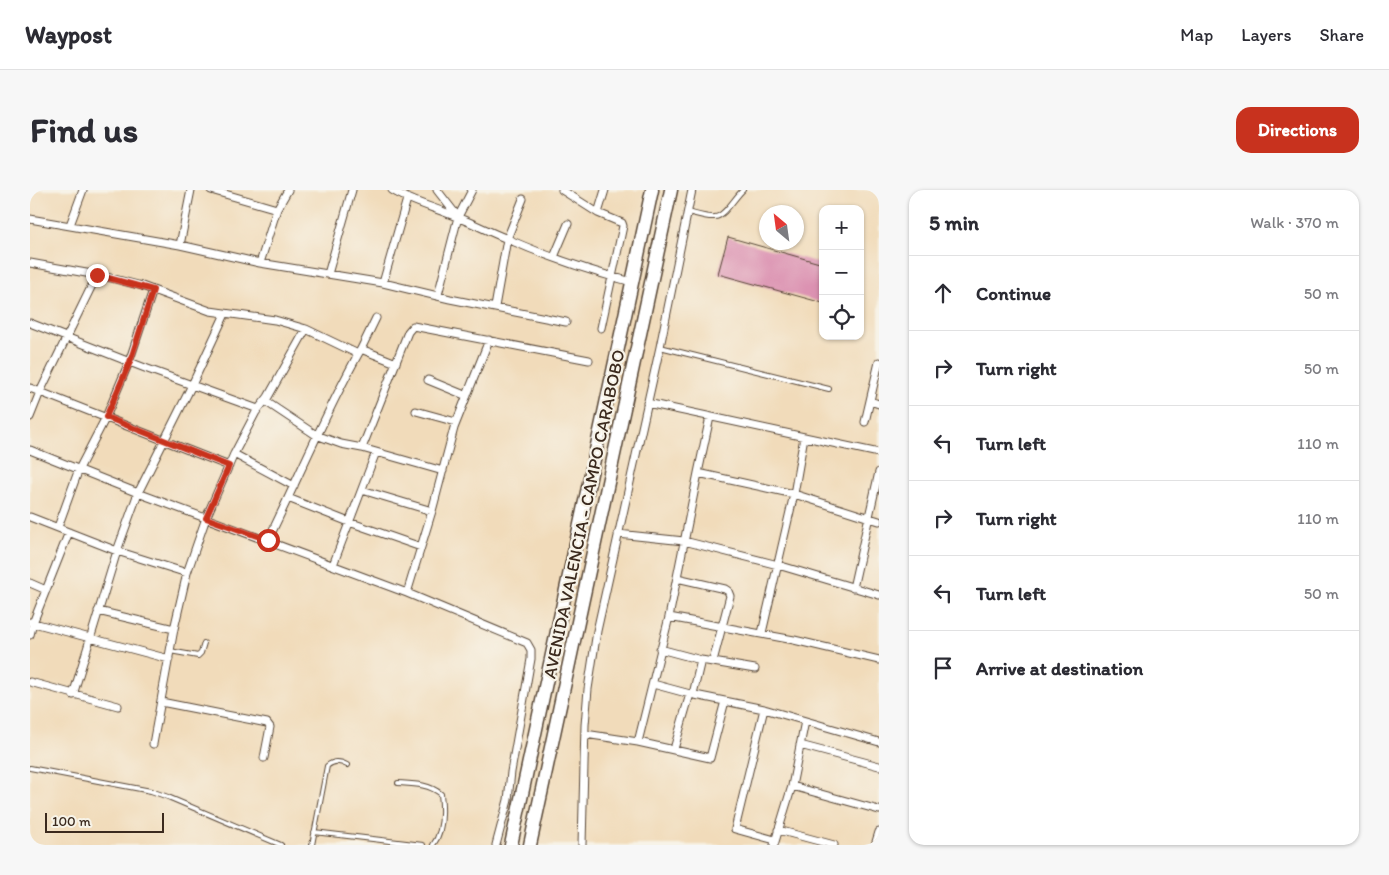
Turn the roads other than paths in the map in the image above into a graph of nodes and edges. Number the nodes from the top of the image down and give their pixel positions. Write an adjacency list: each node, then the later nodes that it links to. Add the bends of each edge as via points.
1 (82, 190): 24 (street)
2 (191, 190): 26 (street)
3 (211, 190): 15 (street)
4 (288, 190): 18 (street)
5 (352, 190): 30 (street)
6 (392, 190): 16 (street)
7 (437, 190): 21 (street)
8 (472, 190): 21 (street)
9 (562, 190): 20 (street)
10 (606, 190): 20 (street)
11 (652, 190): 33 (highway, AVENIDA VALENCIA - CAMPO CARABOBO)
12 (671, 190): 158 (highway, AVENIDA VALENCIA - CAMPO CARABOBO)
13 (692, 190): 19 (street)
14 (743, 190): 19 (lane, via 722,214 715,217)
15 (232, 192): 18 (street)
16 (407, 199): 21 (street); 34 (street)
17 (523, 199): 25 (street)
18 (276, 209): 28 (street)
19 (688, 212): 46 (street)
20 (598, 213): 32 (street, via 620,221 623,226)
21 (458, 217): 25 (street); 36 (street)
22 (30, 218): 24 (street)
23 (568, 224): 27 (street)
24 (70, 226): 26 (street)
25 (507, 239): 27 (street); 37 (street)
26 (180, 244): 28 (street)
27 (554, 257): 32 (street)
28 (260, 263): 30 (street)
29 (30, 264): 31 (street)
30 (328, 274): 34 (street)
31 (97, 275): 35 (street); 44 (street)
32 (613, 277): 33 (street); 42 (street)
33 (632, 282): 144 (highway, AVENIDA VALENCIA - CAMPO CARABOBO)
34 (383, 283): 36 (street)
35 (153, 290): 38 (street); 49 (street)
36 (438, 295): 37 (street)
37 (495, 308): 40 (street)
38 (226, 314): 43 (street, via 275,320); 53 (street)
39 (376, 318): 47 (street)
40 (566, 322)
41 (30, 323): 44 (street)
42 (601, 328)
43 (306, 329): 47 (street); 58 (street)
44 (66, 337): 49 (street); 56 (street)
45 (489, 340): 48 (street); 51 (street, via 413,326); 57 (street)
46 (660, 347): 55 (lane); 60 (street)
47 (359, 352): 51 (street); 69 (street)
48 (589, 360)
49 (130, 362): 53 (street); 64 (street)
50 (879, 362): 59 (street)
51 (396, 363): 72 (street)
52 (428, 380): 57 (street)
53 (192, 385): 62 (street); 71 (street)
54 (30, 388): 56 (street)
55 (829, 389)
56 (40, 392): 64 (street); 66 (street)
57 (467, 396): 67 (street)
58 (265, 401): 62 (street); 69 (street)
59 (870, 402): 61 (street); 68 (street)
60 (647, 403): 65 (street); 95 (street)
61 (879, 404)
62 (258, 409): 76 (street)
63 (416, 411): 67 (street)
64 (106, 417): 71 (street); 78 (street)
65 (710, 417): 70 (street); 81 (street)
66 (30, 418)
67 (456, 422): 79 (street)
68 (865, 422)
69 (316, 435): 72 (street); 82 (street)
70 (804, 437): 75 (street); 85 (street)
71 (164, 441): 77 (street); 84 (street)
72 (362, 448): 74 (street)
73 (30, 450): 78 (street)
74 (376, 452): 79 (street); 83 (street)
75 (879, 453)
76 (234, 454): 77 (street); 82 (street)
77 (229, 466): 89 (street)
78 (79, 469): 84 (street); 93 (street)
79 (443, 471): 87 (street)
80 (879, 472): 90 (street)
81 (698, 473): 85 (street); 97 (street)
82 (294, 486): 86 (street)
83 (362, 490): 87 (street); 92 (street)
84 (138, 493): 89 (street); 99 (street)
85 (794, 494): 90 (street); 101 (street)
86 (288, 498): 92 (street); 96 (street)
87 (432, 511): 98 (street)
88 (30, 516): 93 (street)
89 (206, 518): 96 (street); 102 (street)
90 (869, 518): 91 (street); 105 (street)
91 (879, 521)
92 (349, 522): 98 (street); 100 (street)
93 (58, 527): 94 (street)
94 (69, 532): 99 (street); 106 (street)
95 (618, 534): 97 (street); 133 (street, via 597,631)
96 (268, 540): 100 (street)
97 (684, 540): 101 (street); 103 (street)
98 (422, 547): 107 (street)
99 (117, 551): 102 (street); 109 (street)
100 (333, 565): 107 (street)
101 (778, 565): 105 (street); 114 (street)
102 (187, 574): 113 (street)
103 (677, 578): 110 (street); 112 (street, via 728,591 730,596)
104 (30, 583): 106 (street)
105 (853, 588): 108 (street)
106 (46, 590): 111 (street)
107 (407, 592): 143 (street, via 527,643 531,650)
108 (879, 595)
109 (98, 611): 113 (street); 116 (street)
110 (669, 617): 112 (street); 118 (street)
111 (32, 622): 115 (street); 116 (street)
112 (721, 626): 114 (street); 122 (street)
113 (174, 629): 119 (street)
114 (762, 633): 121 (street)
115 (30, 634)
116 (90, 637): 119 (street); 127 (street)
117 (204, 643): 119 (lane, via 198,656)
118 (660, 649): 120 (street); 125 (street)
119 (170, 655): 129 (street)
120 (701, 660): 122 (street); 126 (street)
121 (879, 660)
122 (712, 661): 123 (street)
123 (755, 669)
124 (30, 682): 127 (street)
125 (653, 684): 126 (street); 134 (street)
126 (692, 694): 128 (street); 138 (street)
127 (73, 695): 130 (street)
128 (724, 701): 131 (street); 138 (street, via 710,758)
129 (161, 702): 136 (street); 139 (street, via 267,723 270,727)
130 (118, 706)
131 (764, 709): 132 (street); 151 (street, via 735,829)
132 (805, 721): 135 (street); 137 (street)
133 (585, 734): 134 (street); 159 (street)
134 (638, 742): 138 (street)
135 (879, 742)
136 (153, 744)
137 (800, 745): 141 (street); 146 (street)
138 (674, 749)
139 (264, 758)
140 (348, 765): 149 (lane, via 332,762 327,766)
141 (879, 766)
142 (30, 768): 153 (lane, via 151,791)
143 (511, 772): 144 (street); 152 (street, via 508,800)
144 (526, 777): 157 (highway, AVENIDA VALENCIA - CAMPO CARABOBO)
145 (398, 783): 156 (lane, via 419,784 441,794 440,828)
146 (792, 786): 147 (street); 148 (street)
147 (879, 810)
148 (778, 830): 151 (street); 160 (street)
149 (314, 832): 154 (lane); 155 (lane)
150 (879, 832): 161 (street)
151 (774, 843)
152 (495, 844)
153 (281, 845)
154 (312, 845)
155 (423, 845)
156 (433, 845)
157 (511, 845)
158 (530, 845)
159 (582, 845)
160 (834, 845)
161 (875, 845)

